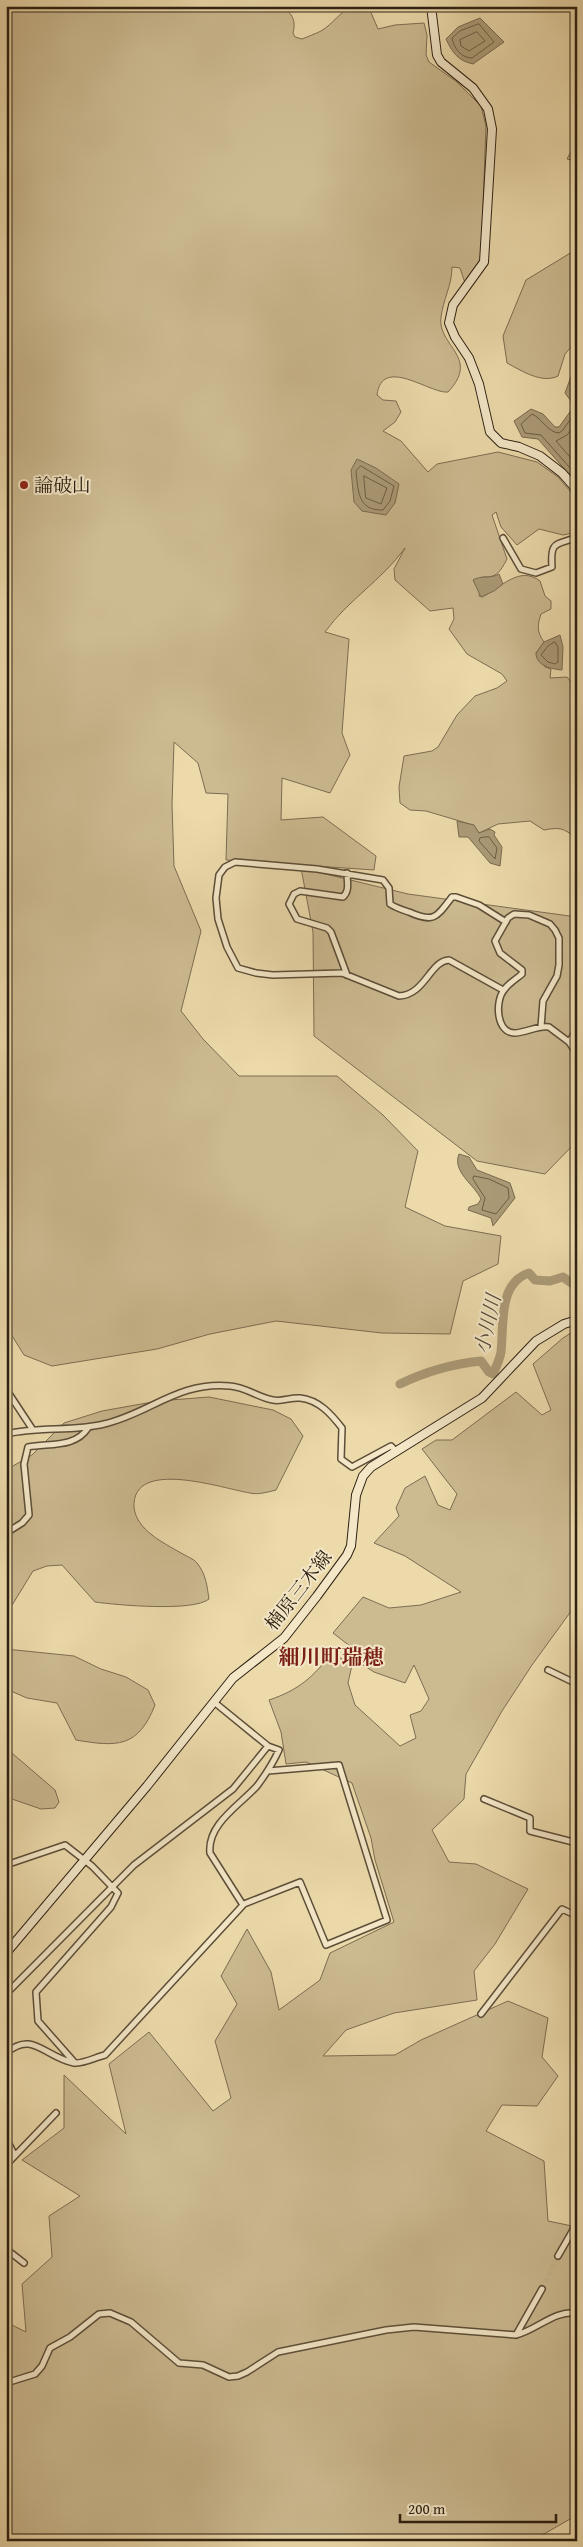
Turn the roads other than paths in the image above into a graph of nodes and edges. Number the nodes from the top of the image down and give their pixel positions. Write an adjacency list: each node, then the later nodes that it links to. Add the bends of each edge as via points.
1 (431, 6): 2 (main road, via 437,55 473,88 488,109 492,129 484,262 454,305 449,323 469,358 490,432 501,443 540,456)
2 (577, 490)
3 (577, 537): 4 (street, via 558,542 551,551 552,567 536,572 521,569)
4 (503, 538)
5 (346, 873): 6 (street, via 383,880 389,888 390,904 428,920 456,896 479,905); 7 (street, via 348,888 343,898 300,891 294,894 289,904 297,919 331,932); 7 (street, via 235,862 219,874 216,898 218,919 238,968 273,975)
6 (506, 922): 8 (street, via 497,936 496,946 522,970 522,974); 9 (street, via 514,914 523,913 550,924 558,938 560,965 543,1001)
7 (346, 975): 8 (street, via 399,996 407,996 442,962 449,960)
8 (503, 990): 9 (street, via 500,1018 508,1032)
9 (541, 1027): 11 (street, via 556,1030)
10 (577, 1030): 11 (street)
11 (569, 1042): 12 (street)
12 (577, 1054)
13 (577, 1320): 18 (main road, 楠原三木線, via 536,1341 482,1398)
14 (6, 1390): 16 (street)
15 (88, 1428): 16 (street); 18 (street, via 130,1416 180,1392 230,1386 273,1400 300,1398 318,1404 342,1428 342,1459 352,1467 391,1446); 19 (street, via 83,1436 68,1443 28,1447 24,1464 28,1515)
16 (33, 1430): 17 (street)
17 (6, 1434)
18 (396, 1451): 22 (main road, 楠原三木線, via 371,1467 361,1481 356,1495 354,1536 342,1562 284,1638 233,1678)
19 (6, 1534)
20 (548, 1670): 21 (street)
21 (577, 1684)
22 (214, 1702): 23 (street); 27 (main road, 楠原三木線)
23 (268, 1746): 24 (street, via 279,1750); 29 (street, via 233,1789 155,1847)
24 (268, 1771): 30 (street, via 222,1821 209,1842 210,1853); 30 (street, via 339,1765 386,1920 326,1945 300,1882)
25 (484, 1799): 26 (street, via 530,1818 530,1831)
26 (577, 1843)
27 (85, 1860): 28 (street, via 65,1845); 29 (street); 32 (main road, 楠原三木線)
28 (6, 1865)
29 (113, 1887): 33 (street); 36 (street, via 118,1894 111,1907 36,1992 38,2021)
30 (243, 1905): 36 (street, via 111,2050 105,2055)
31 (577, 1916): 34 (street, via 562,1909)
32 (6, 1952)
33 (6, 1994)
34 (482, 2014)
35 (6, 2053): 36 (street, via 27,2042)
36 (76, 2063)
37 (56, 2113): 39 (street)
38 (6, 2138): 39 (street)
39 (14, 2154): 40 (street)
40 (6, 2165)
41 (577, 2223): 43 (street)
42 (6, 2249): 44 (street)
43 (558, 2256)
44 (24, 2263)
45 (542, 2289): 47 (street)
46 (577, 2313): 47 (street, via 558,2315)
47 (516, 2335): 48 (street, via 414,2328 386,2330 278,2352 247,2372 229,2376 203,2364 179,2363 130,2322 110,2313 100,2314 50,2348 42,2366 34,2374)
48 (6, 2383)

